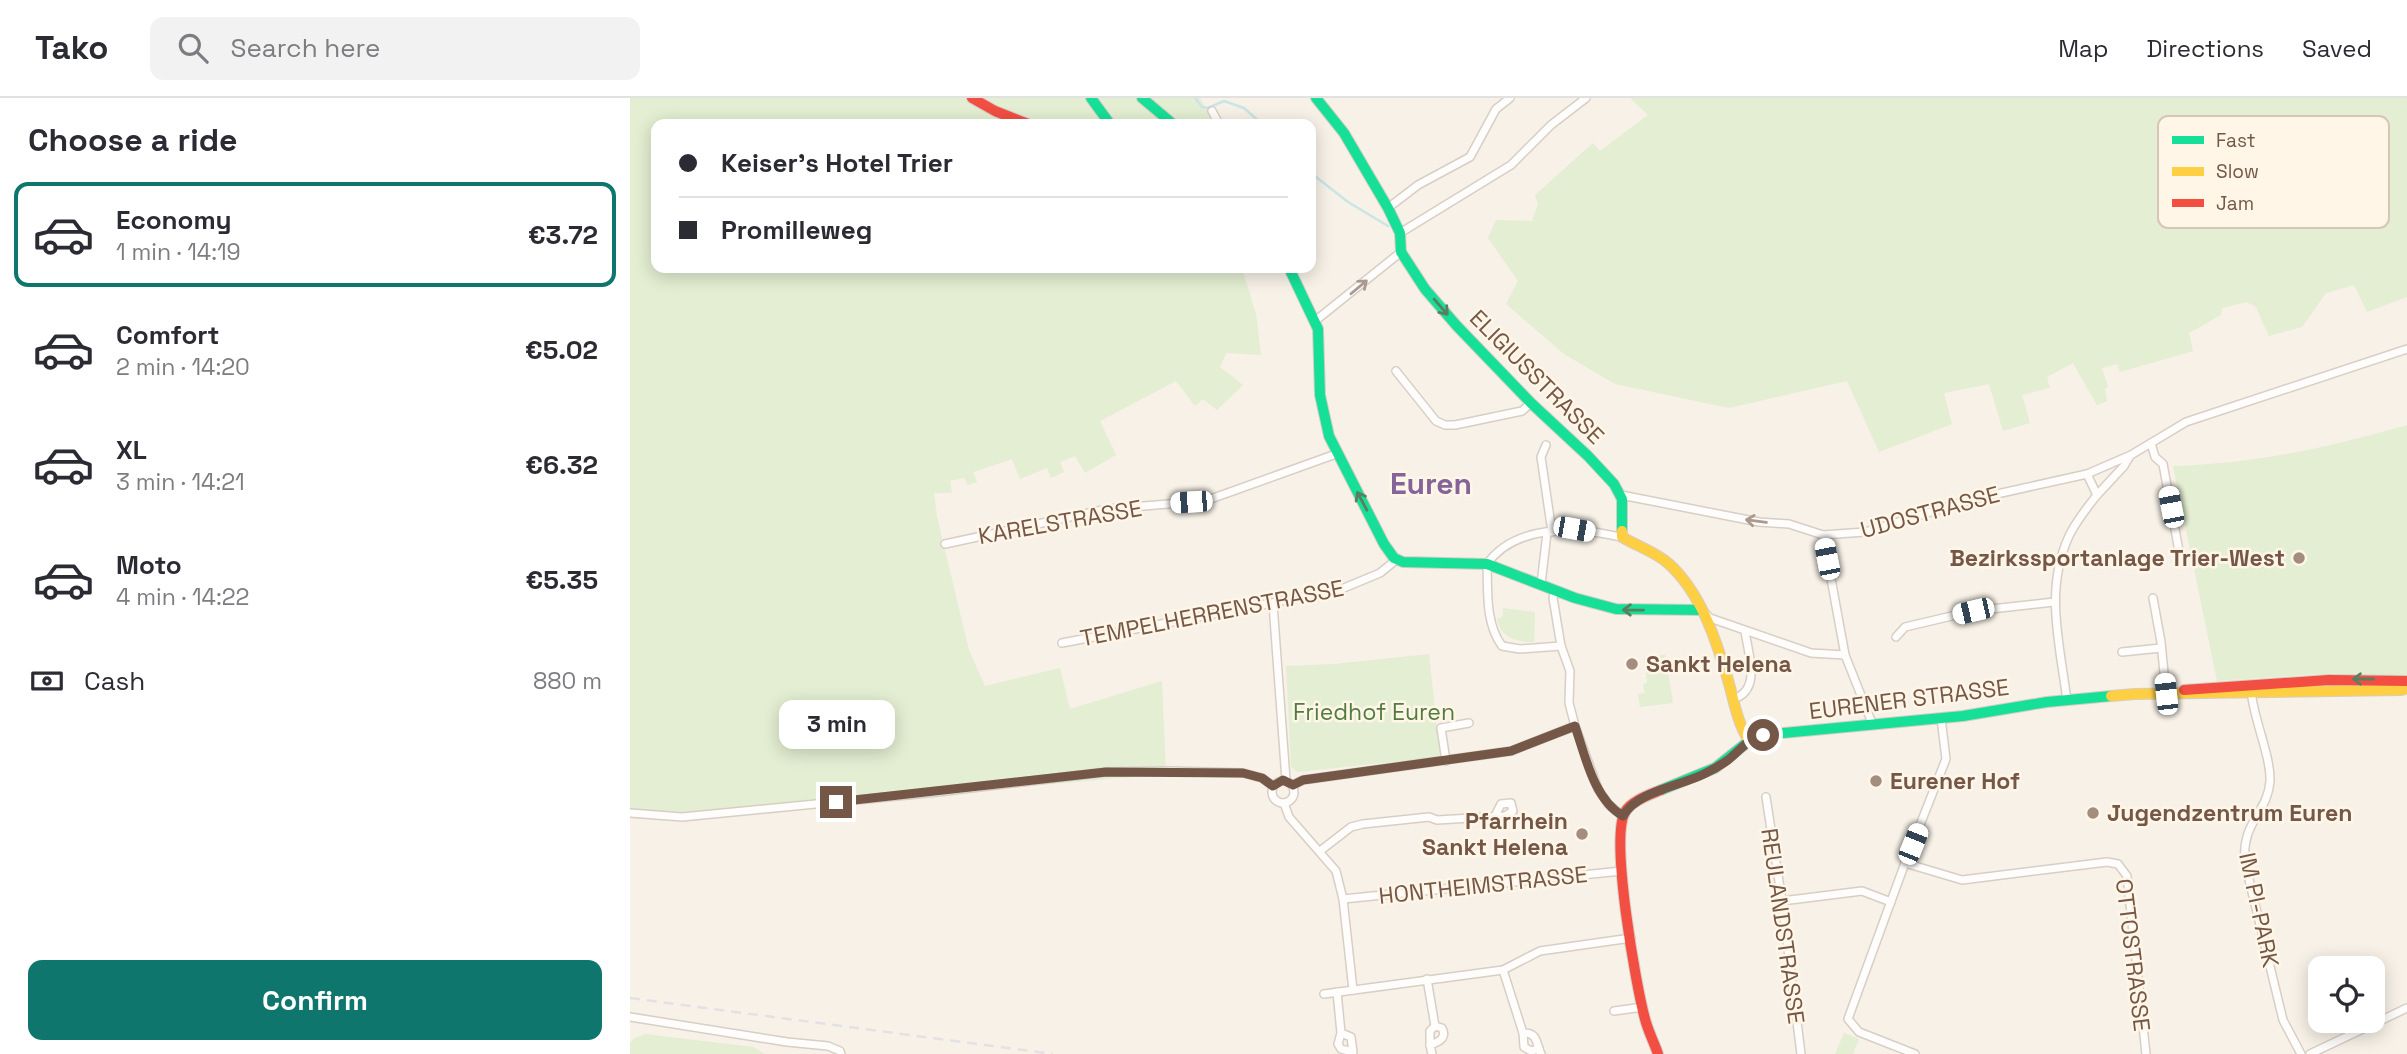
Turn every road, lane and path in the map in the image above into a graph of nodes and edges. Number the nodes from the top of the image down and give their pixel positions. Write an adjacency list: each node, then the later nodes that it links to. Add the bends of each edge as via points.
1 (972, 98): 8 (street)
2 (1091, 98): 9 (street)
3 (1142, 98): 10 (street)
4 (1316, 98): 12 (street, via 1344,133)
5 (1510, 98): 12 (street, via 1496,109 1470,157 1418,185)
6 (1586, 98): 13 (street, via 1511,165)
7 (1212, 111): 11 (street)
8 (1015, 119)
9 (1106, 119)
10 (1167, 119)
11 (1216, 119)
12 (1388, 208): 13 (street)
13 (1400, 233): 14 (street)
14 (1401, 252): 16 (street, one-way to 14); 19 (street, ELIGIUSSTRASSE, one-way to 19, via 1455,325)
15 (1291, 273): 16 (street)
16 (1315, 321): 22 (street, via 1320,395)
17 (2407, 349): 20 (street, UDOSTRASSE, via 2186,422)
18 (1396, 371): 19 (street, via 1436,421 1445,425 1522,411)
19 (1531, 403): 25 (street, ELIGIUSSTRASSE, via 1597,465)
20 (2151, 443): 23 (street, UDOSTRASSE); 31 (street, via 2155,457 2167,463)
21 (1546, 445): 27 (street, via 1541,457)
22 (1336, 454): 30 (street, KARELSTRASSE, via 1205,501 1107,509); 32 (street, one-way to 22, via 1384,544)
23 (2131, 456): 24 (street, UDOSTRASSE); 26 (street)
24 (2087, 474): 26 (street); 28 (street, UDOSTRASSE, via 1970,500 1865,531)
25 (1621, 495): 28 (street, UDOSTRASSE, one-way to 25, via 1789,524); 29 (street)
26 (2097, 495): 37 (street, via 2070,533 2061,556)
27 (1549, 532): 29 (street, via 1574,529); 33 (street, via 1508,542); 34 (street)
28 (1823, 535): 46 (street)
29 (1622, 537): 39 (street, via 1670,565)
30 (945, 544)
31 (2179, 551)
32 (1399, 561): 33 (street); 38 (street, TEMPELHERRENSTRASSE, via 1339,590)
33 (1487, 564): 34 (street); 43 (street, via 1493,631 1502,646)
34 (1541, 584): 35 (street)
35 (1555, 590): 39 (street, one-way to 35, via 1616,609); 43 (street)
36 (2153, 598): 44 (street)
37 (2054, 602): 41 (street, via 1973,611 1905,627); 52 (street)
38 (1273, 604): 42 (street, TEMPELHERRENSTRASSE); 59 (street)
39 (1701, 610): 40 (street); 51 (street)
40 (1745, 631): 46 (street, via 1811,653); 51 (street, via 1751,687)
41 (1896, 636)
42 (1062, 643)
43 (1561, 646): 56 (street, via 1570,671 1569,704)
44 (2161, 648): 45 (street); 50 (street)
45 (2122, 652)
46 (1845, 655): 55 (street)
47 (2407, 681): 49 (street, EURENER STRASSE, one-way to 49, via 2329,680)
48 (2407, 688): 49 (street, EURENER STRASSE)
49 (2251, 689): 50 (street, EURENER STRASSE, via 2190,688); 93 (street, IM PI-PARK, via 2270,777 2268,793 2247,832 2245,863 2283,1020)
50 (2166, 694): 52 (street, EURENER STRASSE)
51 (1734, 699): 57 (street)
52 (2067, 701): 53 (street, EURENER STRASSE)
53 (1941, 718): 55 (street, EURENER STRASSE); 67 (street, via 1946,759)
54 (1469, 723): 58 (street, via 1441,728)
55 (1872, 723): 57 (street, EURENER STRASSE, via 1763,735)
56 (1575, 726): 58 (street, via 1511,751); 65 (street, via 1598,789)
57 (1749, 741): 65 (street, EURENER STRASSE, via 1703,775 1647,797)
58 (1446, 761): 59 (street)
59 (1290, 783): 60 (street, via 1280,780); 62 (street, via 1293,799)
60 (1273, 786): 62 (street, via 1275,799); 63 (street, via 1249,774 1106,772 682,817)
61 (1766, 797): 70 (street, REULANDSTRASSE)
62 (1284, 803): 66 (street, via 1289,817)
63 (630, 813)
64 (1495, 816): 66 (street, via 1363,824 1340,834)
65 (1623, 816): 68 (street)
66 (1320, 851): 69 (street, via 1336,871)
67 (1905, 863): 71 (street); 92 (street, OTTOSTRASSE, via 1962,880 2118,864 2127,876)
68 (1622, 871): 69 (street, HONTHEIMSTRASSE); 72 (street)
69 (1343, 899): 75 (street)
70 (1782, 901): 71 (street, via 1862,891); 90 (street, REULANDSTRASSE)
71 (1891, 902): 91 (street, via 1848,1019 1858,1032)
72 (1631, 938): 73 (street, via 1540,951); 78 (street)
73 (1503, 970): 74 (street); 83 (street)
74 (1427, 979): 75 (street); 82 (street)
75 (1353, 990): 76 (street)
76 (1337, 992): 77 (street); 84 (street)
77 (1324, 994)
78 (1643, 1007): 80 (street); 89 (street)
79 (2407, 1008): 94 (street)
80 (1614, 1011)
81 (630, 1017): 87 (street, via 828,1046)
82 (1435, 1026): 85 (street, via 1429,1035); 85 (street, via 1442,1028 1444,1037)
83 (1522, 1033): 86 (street, via 1533,1035); 86 (street, via 1524,1047)
84 (1341, 1034)
85 (1430, 1045): 88 (street)
86 (1540, 1051)
87 (841, 1054)
88 (1432, 1054)
89 (1658, 1054)
90 (1801, 1054)
91 (1915, 1054)
92 (2146, 1054)
93 (2301, 1054)
94 (2310, 1054)

